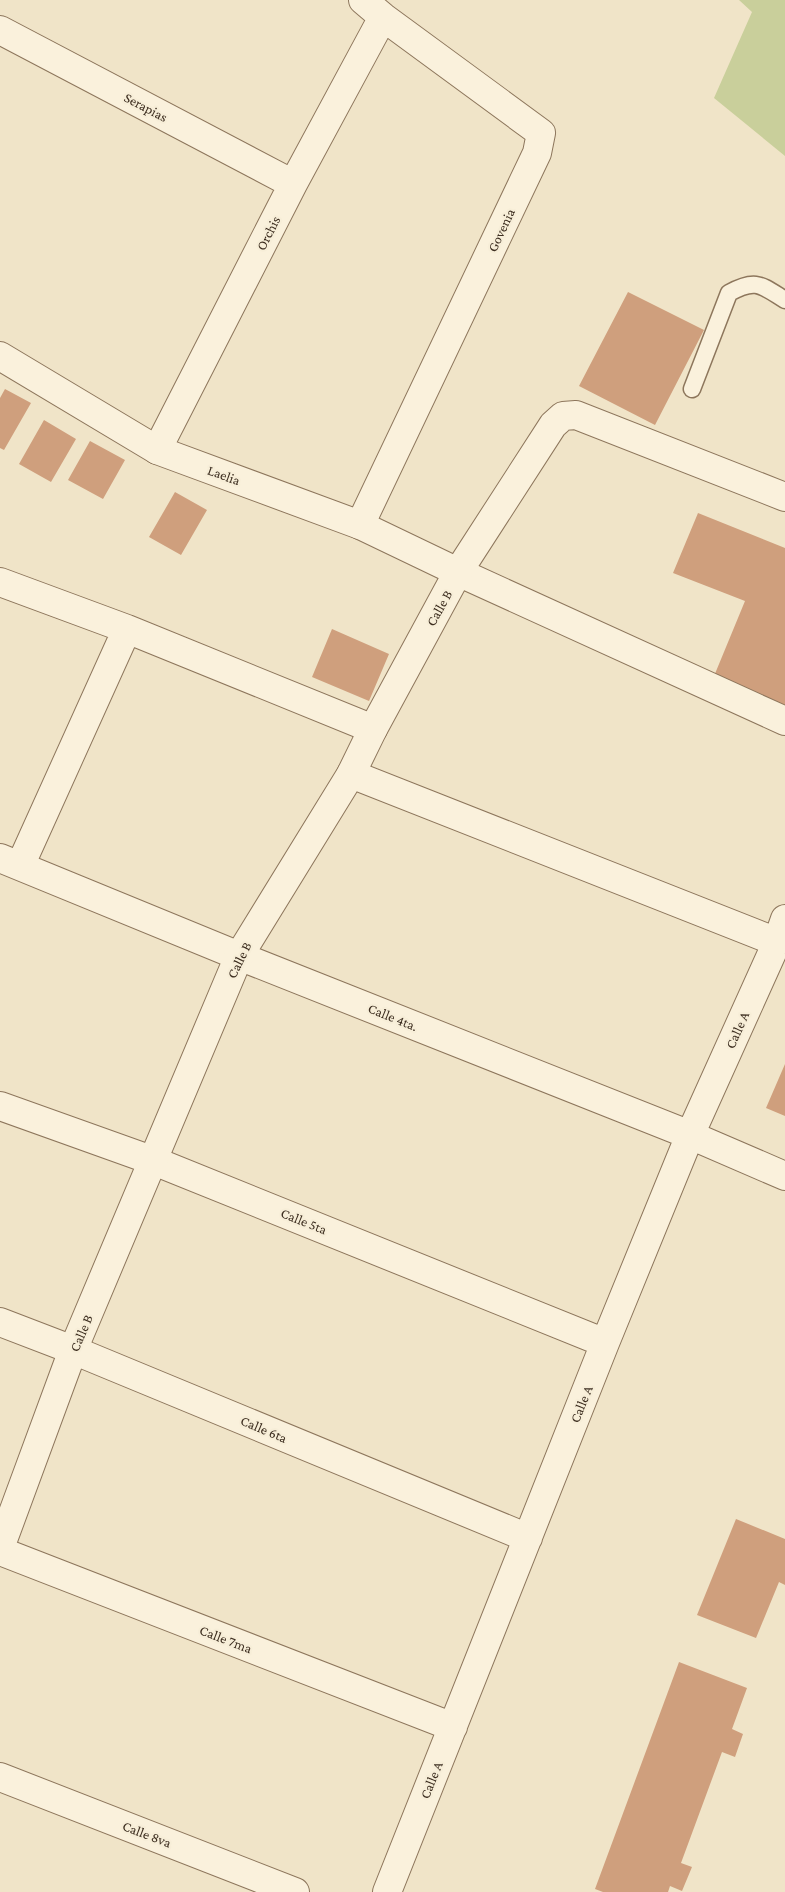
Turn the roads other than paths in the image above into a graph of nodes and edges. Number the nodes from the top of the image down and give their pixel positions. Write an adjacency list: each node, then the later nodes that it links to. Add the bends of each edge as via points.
1 (363, 0): 2 (street, Govenia)
2 (383, 17): 4 (street, Orchis); 10 (street, Govenia, via 541,133 537,153)
3 (0, 30): 4 (street, Serapias)
4 (293, 184): 8 (street, Orchis)
5 (785, 300): 7 (lane, via 760,284 743,285 729,293)
6 (0, 356): 8 (street, Laelia)
7 (692, 389)
8 (157, 450): 10 (street, Laelia)
9 (785, 498): 11 (street, Calle B, via 576,415 563,416 553,424)
10 (360, 525): 11 (street, Laelia)
11 (458, 572): 14 (street, Laelia); 15 (street, Calle B)
12 (0, 582): 13 (street)
13 (126, 628): 15 (street); 17 (street)
14 (785, 721)
15 (373, 729): 16 (street, Calle B)
16 (351, 774): 18 (street); 19 (street, Calle B)
17 (10, 862): 19 (street, Calle 4ta.)
18 (781, 930): 21 (street, Calle A)
19 (239, 956): 21 (street, Calle 4ta.); 22 (street, Calle B)
20 (0, 1106): 22 (street, Calle 5ta)
21 (690, 1135): 23 (street, Calle 4ta.); 25 (street, Calle A)
22 (154, 1161): 25 (street, Calle 5ta); 26 (street, Calle B)
23 (785, 1176)
24 (0, 1322): 26 (street, Calle 6ta)
25 (605, 1343): 27 (street, Calle A)
26 (73, 1350): 27 (street, Calle 6ta); 28 (street, Calle B)
27 (528, 1538): 29 (street, Calle A)
28 (0, 1549): 29 (street, Calle 7ma)
29 (452, 1727): 32 (street, Calle A)
30 (0, 1776): 31 (street, Calle 8va)
31 (295, 1892)
32 (387, 1892)

